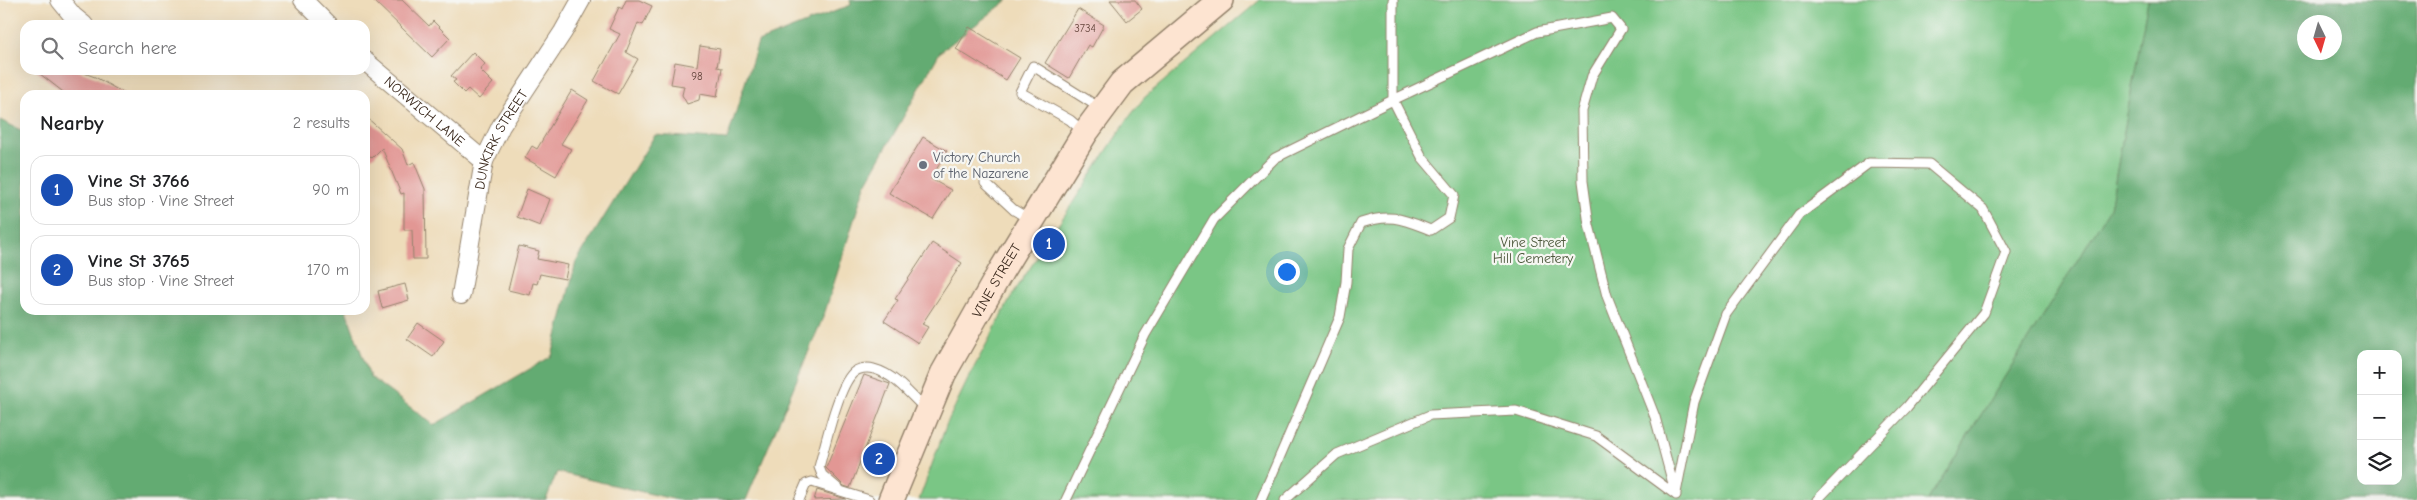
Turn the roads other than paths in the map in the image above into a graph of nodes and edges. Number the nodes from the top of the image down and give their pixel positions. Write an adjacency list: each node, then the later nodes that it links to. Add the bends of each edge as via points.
1 (60, 0): 6 (street)
2 (304, 0): 7 (street)
3 (581, 0): 12 (street, DUNKIRK STREET, via 501,126)
4 (1221, 0): 10 (main road, VINE STREET, via 1122,84)
5 (1393, 0): 9 (lane)
6 (78, 20)
7 (323, 20)
8 (370, 65): 12 (street, NORWICH LANE)
9 (1393, 100): 18 (lane, via 1537,32 1612,18 1621,29 1592,76 1582,111 1583,181 1589,226 1607,296 1655,417); 22 (lane, via 1275,158 1214,219 1145,335); 23 (lane, via 1422,157 1454,195 1449,218 1431,230 1382,216 1361,222 1348,249 1340,316)
10 (1101, 108): 11 (main road, VINE STREET); 11 (lane, via 1033,66 1020,92 1070,120)
11 (1085, 133): 14 (main road, VINE STREET)
12 (484, 161): 15 (street, DUNKIRK STREET)
13 (985, 183): 14 (lane, via 1014,210)
14 (1032, 220): 16 (main road, VINE STREET, via 943,374)
15 (461, 295)
16 (927, 411): 17 (lane, via 890,376 876,369 859,369 852,374 836,408 818,467 822,475); 21 (main road, VINE STREET)
17 (841, 491): 19 (lane, via 812,482 806,484); 20 (lane)
18 (1677, 497): 24 (lane, via 1596,436 1516,412 1430,415 1337,454); 25 (lane, via 1694,402 1726,314 1798,215 1870,163 1929,164 1983,209 2006,252 1984,313 1907,407)
19 (800, 500)
20 (869, 500)
21 (891, 500)
22 (1066, 500)
23 (1261, 500)
24 (1285, 500)
25 (1817, 500)

